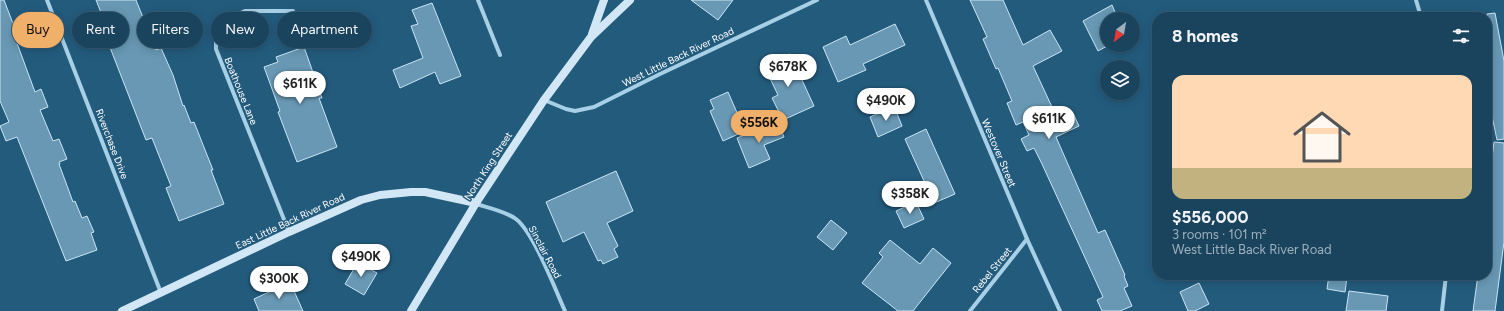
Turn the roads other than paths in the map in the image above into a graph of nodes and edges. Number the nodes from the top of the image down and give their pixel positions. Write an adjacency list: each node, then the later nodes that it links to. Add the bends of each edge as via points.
1 (47, 0): 17 (street, Riverchase Drive)
2 (478, 0): 11 (street)
3 (604, 0): 10 (main road, North King Street)
4 (630, 0): 10 (main road, North King Street)
5 (817, 0): 12 (street, West Little Back River Road, via 594,107 575,111)
6 (926, 0): 15 (street, Westover Street)
7 (1416, 0): 9 (street)
8 (294, 11): 14 (street, Boathouse Lane, via 245,11 221,26 216,38 216,49)
9 (1420, 12)
10 (591, 37): 12 (main road, North King Street)
11 (500, 54)
12 (544, 100): 13 (main road, North King Street)
13 (476, 204): 14 (main road, East Little Back River Road, via 425,192 380,195 361,200); 19 (main road, North King Street); 20 (street, Sinclair Road, via 509,215 528,233)
14 (289, 232): 17 (main road, East Little Back River Road)
15 (1028, 239): 21 (street, Rebel Street); 22 (street, Westover Street)
16 (1445, 280): 23 (street)
17 (161, 293): 18 (main road, East Little Back River Road)
18 (122, 311)
19 (411, 311)
20 (565, 311)
21 (970, 311)
22 (1060, 311)
23 (1442, 311)

